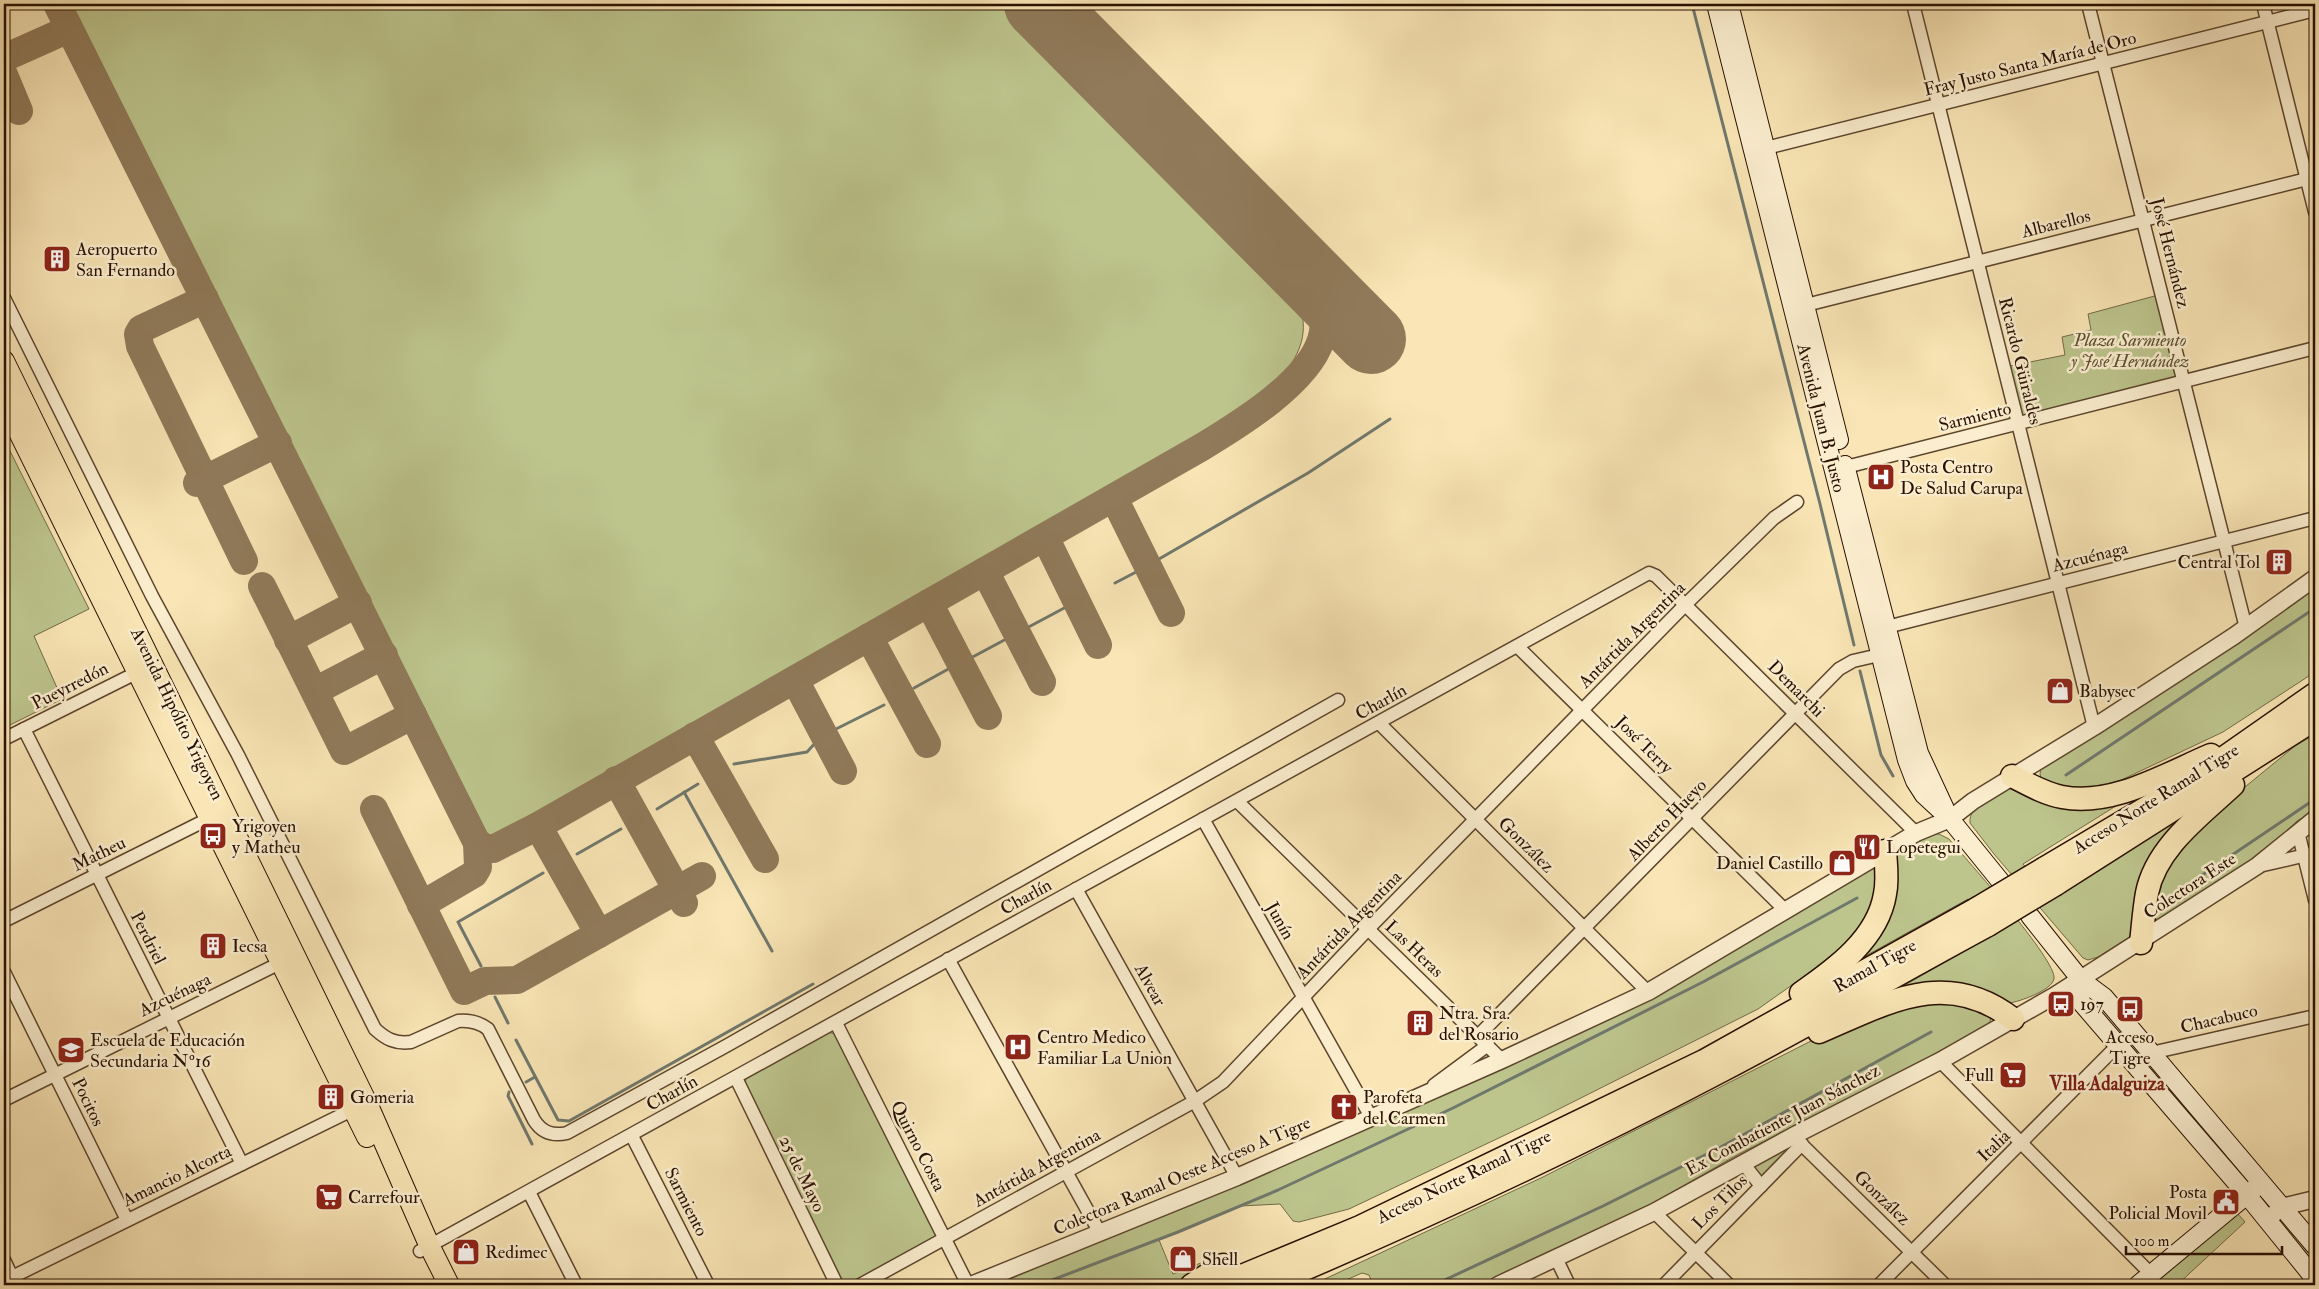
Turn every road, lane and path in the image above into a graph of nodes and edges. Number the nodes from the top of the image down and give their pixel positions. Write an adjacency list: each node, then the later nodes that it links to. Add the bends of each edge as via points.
1 (1716, 4): 10 (main road, Avenida Juan B. Justo)
2 (1729, 4): 10 (main road, Avenida Juan B. Justo)
3 (1913, 4): 9 (street, Ricardo Güiraldes)
4 (2088, 4): 8 (street, José Hernández)
5 (2263, 4): 7 (street)
6 (2315, 10): 7 (street, Fray Justo Santa María de Oro)
7 (2268, 22): 8 (street, Fray Justo Santa María de Oro); 11 (street)
8 (2103, 63): 9 (street, Fray Justo Santa María de Oro); 13 (street, José Hernández)
9 (1938, 105): 10 (street, Fray Justo Santa María de Oro); 14 (street, Ricardo Güiraldes)
10 (1760, 149): 16 (main road, Avenida Juan B. Justo); 31 (main road, Avenida Juan B. Justo)
11 (2311, 178): 12 (street); 13 (street, Albarellos)
12 (2315, 212)
13 (2144, 220): 14 (street, Albarellos); 19 (street, José Hernández)
14 (1978, 262): 16 (street, Albarellos); 21 (street, Ricardo Güiraldes)
15 (4, 298): 36 (street, via 152,596 238,755 375,1029 388,1039 403,1043 458,1021 482,1024 488,1029 538,1127 550,1133 567,1133 726,1046)
16 (1806, 306): 22 (main road, Avenida Juan B. Justo)
17 (2315, 348): 19 (street, Sarmiento)
18 (4, 361): 34 (main road, Avenida Hipólito Yrigoyen)
19 (2184, 381): 21 (street, Sarmiento); 25 (street, José Hernández)
20 (4, 402): 34 (main road, Avenida Hipólito Yrigoyen)
21 (2018, 424): 22 (street, Sarmiento); 28 (street, Ricardo Güiraldes)
22 (1846, 467): 31 (main road, Avenida Juan B. Justo)
23 (1797, 502): 29 (street, Antártida Argentina, via 1774,518)
24 (2315, 518): 25 (street, Azcuénaga)
25 (2224, 541): 28 (street, Azcuénaga); 30 (street, José Hernández)
26 (1649, 574): 29 (street, Demarchi, via 1656,576); 32 (street, Charlín)
27 (2315, 578): 30 (street, Colectora Ramal Oeste Acceso A Tigre)
28 (2058, 584): 31 (street, Azcuénaga); 42 (street, Ricardo Güiraldes)
29 (1685, 605): 37 (street, Antártida Argentina); 38 (street, Demarchi)
30 (2246, 628): 42 (street, Colectora Ramal Oeste Acceso A Tigre)
31 (1880, 629): 33 (main road, Avenida Juan B. Justo)
32 (1518, 646): 37 (street, José Terry); 41 (street, Charlín)
33 (1887, 654): 38 (street, Alberto Hueyo, via 1847,663); 52 (main road, Avenida Juan B. Justo, via 1907,760 1915,782)
34 (145, 669): 43 (street, Pueyrredón); 48 (main road, Avenida Hipólito Yrigoyen); 58 (main road, Avenida Hipólito Yrigoyen)
35 (2315, 694): 39 (highway, Acceso Norte Ramal Tigre)
36 (1338, 700)
37 (1583, 709): 49 (street, José Terry); 51 (street, Antártida Argentina)
38 (1796, 713): 49 (street, Alberto Hueyo); 55 (street, Demarchi)
39 (2278, 719): 46 (highway, via 2216,753 2107,797 2077,800 2060,797); 61 (highway, Acceso Norte Ramal Tigre)
40 (2315, 719): 45 (highway, Acceso Norte Ramal Tigre)
41 (1380, 723): 47 (street, Charlín); 51 (street, González)
42 (2094, 727): 46 (street, Colectora Ramal Oeste Acceso A Tigre)
43 (24, 729): 44 (street, Pueyrredón); 60 (street, Perdriel)
44 (4, 739)
45 (2280, 742): 61 (highway, Acceso Norte Ramal Tigre); 70 (highway, via 2186,828 2160,862 2147,892)
46 (2012, 776): 52 (street, Colectora Ramal Oeste Acceso A Tigre)
47 (1237, 801): 50 (street, Charlín); 68 (street, Las Heras)
48 (210, 818): 58 (main road, Avenida Hipólito Yrigoyen); 60 (street, Matheu)
49 (1693, 818): 65 (street, José Terry); 69 (street, Alberto Hueyo)
50 (1203, 819): 63 (street, Charlín); 76 (street, Junín)
51 (1476, 819): 68 (street, Antártida Argentina); 69 (street, González)
52 (1950, 819): 55 (street, Colectora Ramal Oeste Acceso A Tigre); 62 (main road, Avenida Juan B. Justo)
53 (2315, 819): 54 (street, Colectora Este)
54 (2298, 832): 57 (street); 59 (street, Colectora Este)
55 (1916, 833): 56 (street, Colectora Ramal Oeste Acceso A Tigre)
56 (1884, 851): 65 (street, Colectora Ramal Oeste Acceso A Tigre); 87 (highway, via 1886,881 1882,906 1859,945 1818,982)
57 (2310, 854): 59 (street); 64 (street)
58 (240, 860): 72 (main road, Avenida Hipólito Yrigoyen); 94 (main road, Avenida Hipólito Yrigoyen)
59 (2257, 866): 70 (street, Colectora Este)
60 (97, 875): 67 (street, Matheu); 78 (street, Perdriel)
61 (2050, 876): 87 (highway, Ramal Tigre, bridge)
62 (2001, 882)
63 (1076, 889): 71 (street, Charlín); 93 (street, Alvear)
64 (2315, 900)
65 (1786, 911): 75 (street, Colectora Ramal Oeste Acceso A Tigre)
66 (2030, 916): 74 (main road)
67 (4, 921)
68 (1368, 929): 76 (street, Antártida Argentina); 82 (street, Las Heras)
69 (1585, 929): 75 (street, González); 82 (street, Alberto Hueyo)
70 (2141, 943): 74 (street, Colectora Este)
71 (948, 959): 80 (street, Charlín); 102 (street)
72 (282, 962): 78 (street, Azcuénaga); 94 (main road, Avenida Hipólito Yrigoyen)
73 (4, 972): 89 (street, Pocitos)
74 (2081, 980): 79 (street, Ex Combatiente Juan Sánchez); 81 (main road, via 2104,997); 83 (main road, via 2080,1000)
75 (1648, 992): 85 (street, Colectora Ramal Oeste Acceso A Tigre)
76 (1303, 998): 93 (street, Antártida Argentina, via 1223,1082); 95 (street, Junín)
77 (2315, 1016): 84 (street, Chacabuco)
78 (169, 1018): 89 (street, Azcuénaga); 100 (street, Perdriel)
79 (2014, 1019): 86 (street, Ex Combatiente Juan Sánchez); 87 (highway, via 1997,1006 1969,995 1921,994)
80 (836, 1023): 90 (street, Charlín); 115 (street, Quirno Costa)
81 (2132, 1031): 83 (street, Italia); 84 (main road)
82 (1483, 1040): 85 (street, Las Heras); 91 (street, Alberto Hueyo)
83 (2118, 1045): 88 (main road); 98 (street, Italia)
84 (2151, 1052): 88 (street); 104 (main road)
85 (1502, 1060): 91 (street, Colectora Ramal Oeste Acceso A Tigre)
86 (1940, 1061): 97 (street, Ex Combatiente Juan Sánchez); 98 (street)
87 (1713, 1065): 101 (highway, Acceso Norte Ramal Tigre); 116 (highway, Acceso Norte Ramal Tigre, via 1501,1181)
88 (2136, 1066): 107 (main road)
89 (55, 1075): 92 (street, Azcuénaga); 111 (street, Pocitos)
90 (736, 1078): 96 (street, Charlín); 132 (street, 25 de Mayo)
91 (1422, 1094): 95 (street, Colectora Ramal Oeste Acceso A Tigre)
92 (4, 1100)
93 (1195, 1101): 102 (street, Antártida Argentina); 103 (street, Alvear)
94 (361, 1106): 100 (street, Amancio Alcorta); 118 (main road, Avenida Hipólito Yrigoyen)
95 (1370, 1118): 103 (street, Colectora Ramal Oeste Acceso A Tigre)
96 (632, 1136): 106 (street, Charlín); 131 (street, Sarmiento)
97 (1798, 1140): 99 (street, Ex Combatiente Juan Sánchez); 105 (street, Los Tilos); 119 (street, González)
98 (2021, 1144): 119 (street, Italia); 125 (street)
99 (1743, 1163): 105 (street); 110 (street, Ex Combatiente Juan Sánchez)
100 (242, 1164): 111 (street, Amancio Alcorta)
101 (1477, 1170): 113 (highway); 123 (highway, Acceso Norte Ramal Tigre, via 1360,1227)
102 (1066, 1173): 114 (street); 115 (street, Antártida Argentina)
103 (1237, 1176): 114 (street, Colectora Ramal Oeste Acceso A Tigre)
104 (2261, 1182): 107 (main road); 109 (main road)
105 (1761, 1186): 120 (street, Los Tilos)
106 (529, 1192): 118 (street, Charlín); 130 (street)
107 (2247, 1195): 112 (main road); 125 (main road)
108 (2315, 1200): 109 (street)
109 (2282, 1207): 112 (street); 117 (main road)
110 (1654, 1212): 120 (street); 121 (street, Ex Combatiente Juan Sánchez)
111 (127, 1220): 124 (street, Amancio Alcorta)
112 (2267, 1220): 126 (main road)
113 (1329, 1230)
114 (1100, 1233): 134 (street, Colectora Ramal Oeste Acceso A Tigre)
115 (945, 1239): 133 (street, Antártida Argentina); 134 (street, Quirno Costa)
116 (1364, 1244): 127 (highway); 136 (highway, Acceso Norte Ramal Tigre)
117 (2315, 1246)
118 (425, 1249): 128 (main road, Avenida Hipólito Yrigoyen); 129 (main road, Avenida Hipólito Yrigoyen)
119 (1912, 1251): 141 (street, Italia); 142 (street, González)
120 (1696, 1252): 139 (street, Los Tilos); 140 (street)
121 (1556, 1258): 137 (street, Ex Combatiente Juan Sánchez); 138 (street)
122 (4, 1260): 124 (street)
123 (1222, 1275): 135 (highway, Acceso Norte Ramal Tigre)
124 (8, 1279)
125 (2144, 1280)
126 (2315, 1280)
127 (1306, 1281)
128 (437, 1285)
129 (449, 1285)
130 (576, 1285)
131 (708, 1285)
132 (837, 1285)
133 (860, 1285)
134 (969, 1285)
135 (1192, 1285)
136 (1267, 1285)
137 (1498, 1285)
138 (1569, 1285)
139 (1664, 1285)
140 (1729, 1285)
141 (1879, 1285)
142 (1945, 1285)

